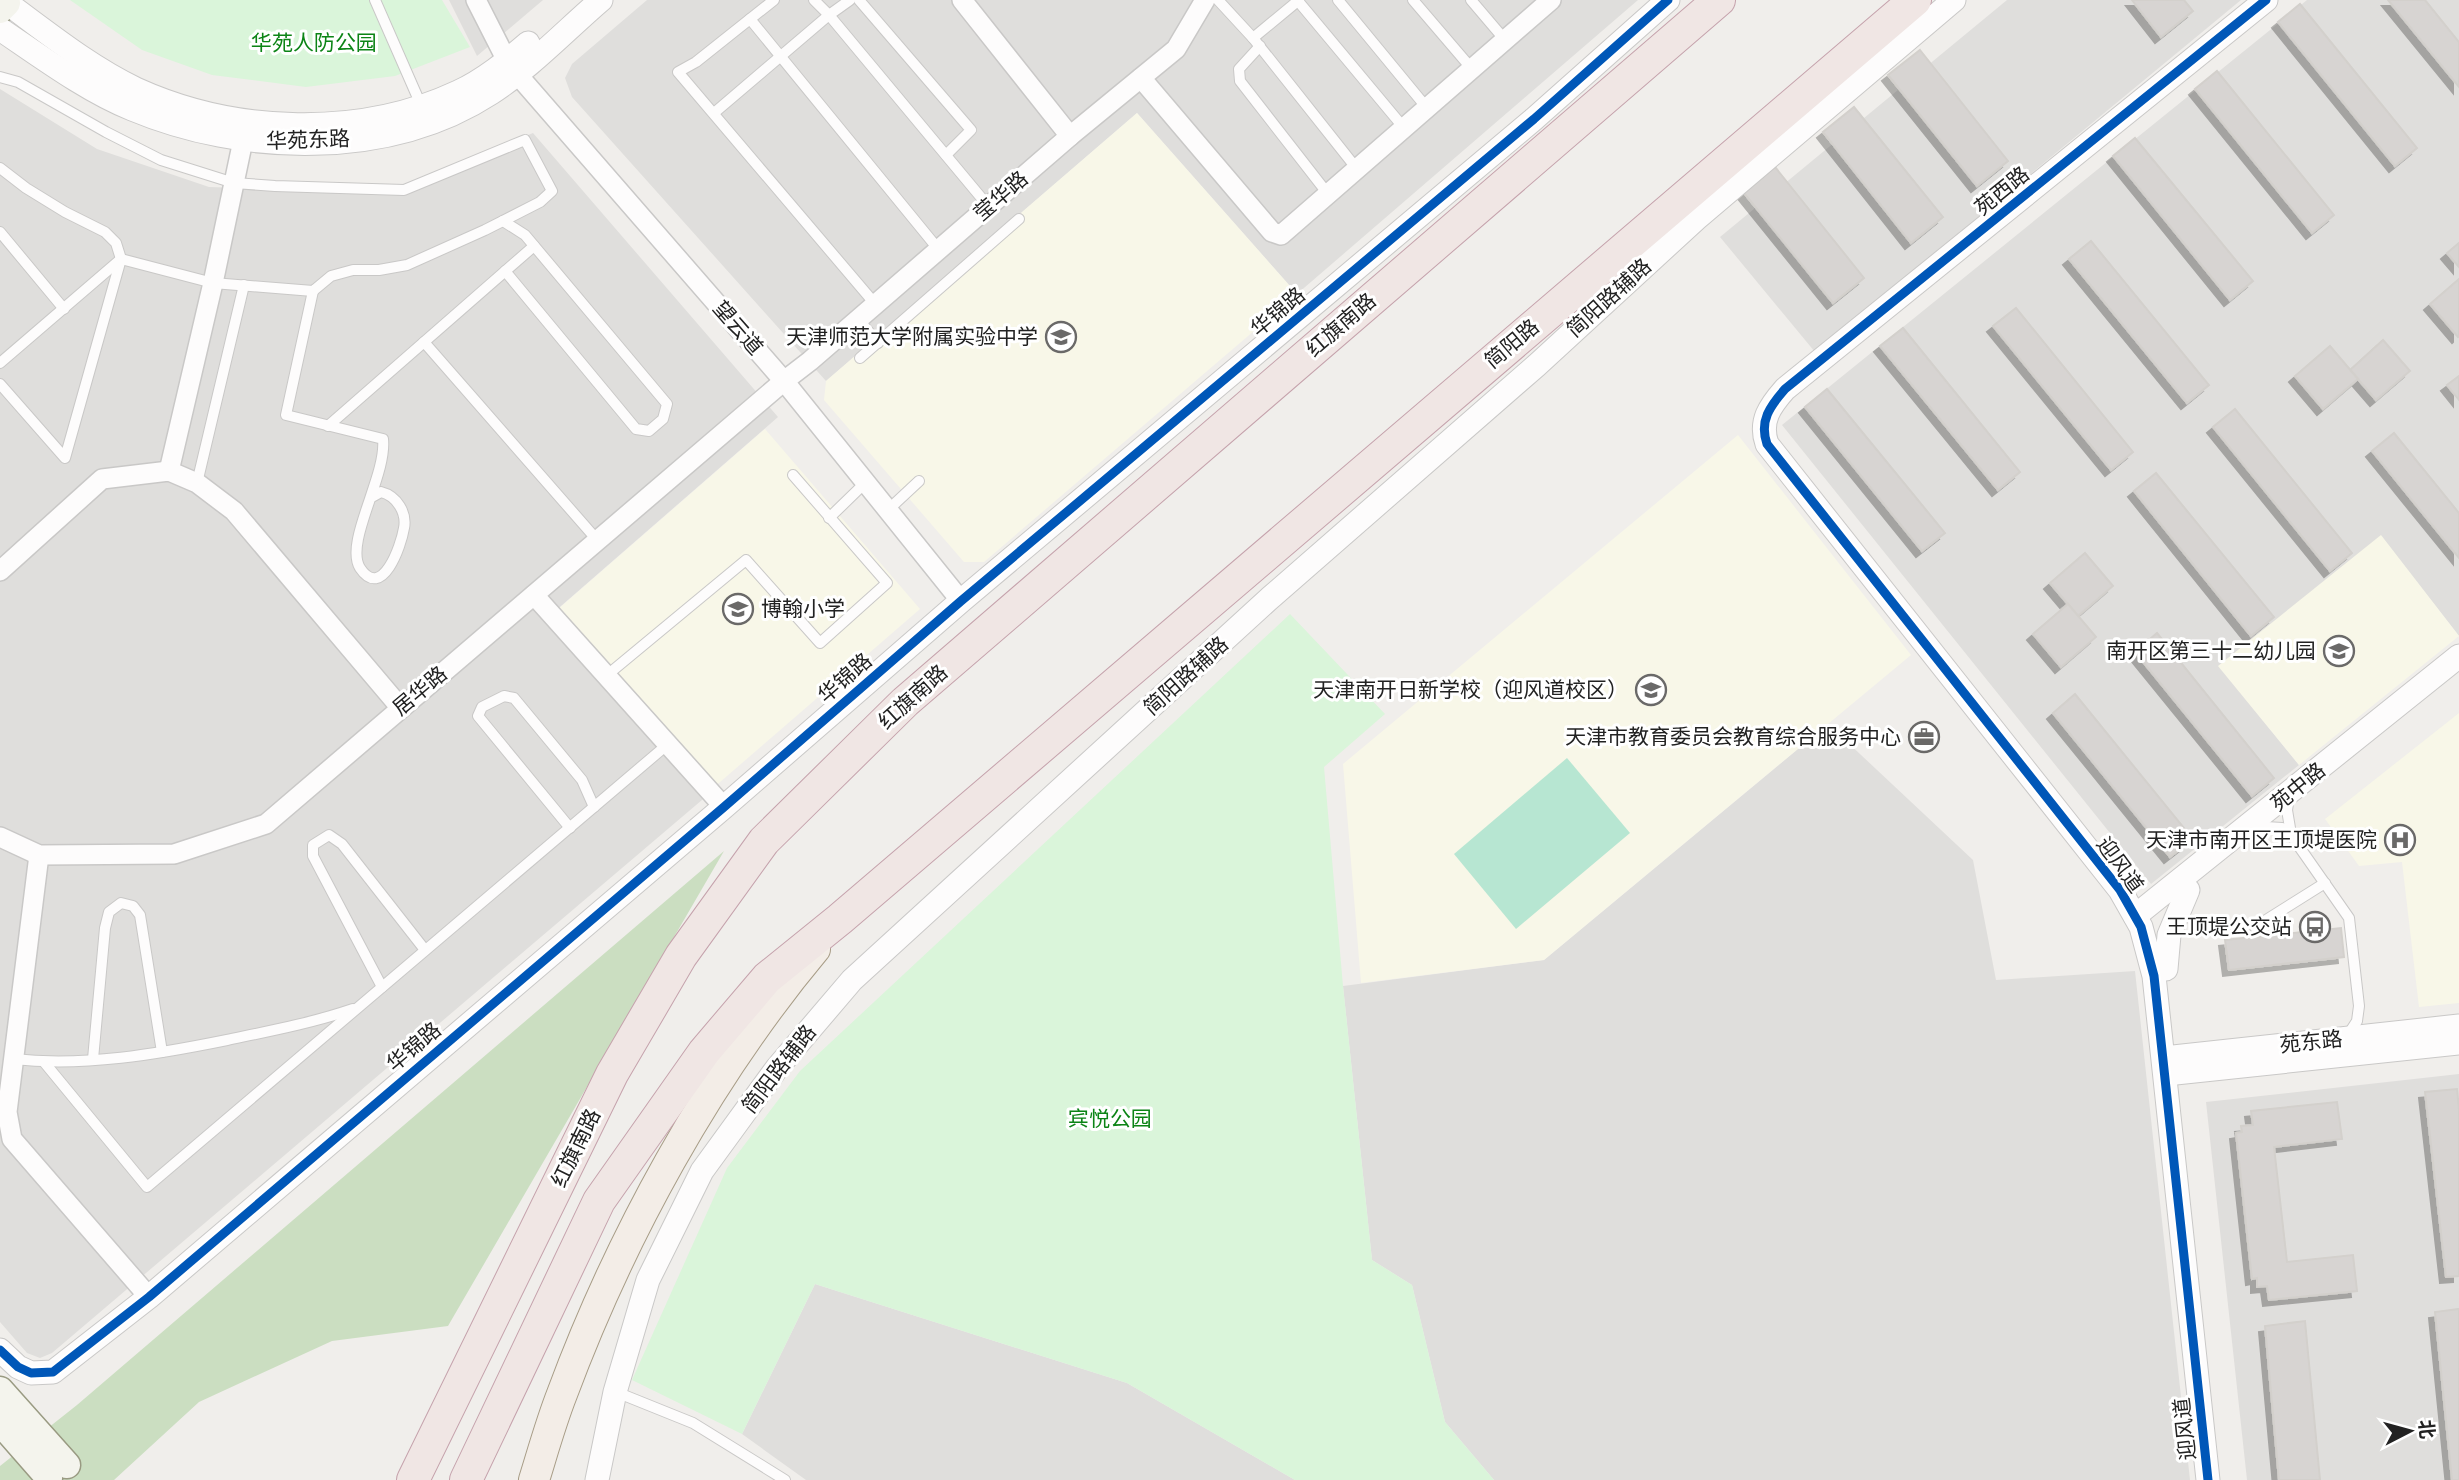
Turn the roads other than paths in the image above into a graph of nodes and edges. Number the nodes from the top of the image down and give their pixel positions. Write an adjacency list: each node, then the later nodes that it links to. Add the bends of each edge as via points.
1 (375, 0): 39 (lane)
2 (476, 0): 33 (street, 望云道)
3 (578, 0): 33 (street, 华苑东路)
4 (601, 0): 33 (street, 华苑东路)
5 (774, 0): 25 (lane)
6 (814, 0): 24 (lane)
7 (850, 0): 24 (lane)
8 (859, 0): 43 (lane, via 971,130)
9 (962, 0): 42 (street)
10 (1205, 0): 36 (street, 莹华路, via 1176,49)
11 (1217, 0): 29 (lane)
12 (1338, 0): 37 (lane)
13 (1413, 0): 34 (lane)
14 (1471, 0): 28 (lane)
15 (1551, 0): 28 (street)
16 (1668, 0): 81 (street, 华锦路, via 1534,119)
17 (1719, 0): 117 (highway, 红旗南路, via 905,702 764,841 681,956 612,1074)
18 (1914, 0): 98 (highway, 简阳路)
19 (1944, 0): 27 (street)
20 (1954, 0): 27 (street, 简阳路辅路)
21 (2266, 0): 68 (street, 苑西路, via 1785,389)
22 (1298, 1): 29 (lane); 40 (lane)
23 (3, 9): 41 (street, 华苑东路, via 102,71)
24 (829, 15): 32 (lane); 43 (lane)
25 (750, 19): 32 (lane); 38 (lane, via 678,72)
26 (0, 29): 31 (street, 华苑东路)
27 (1911, 35): 115 (street, 简阳路辅路, via 1696,219 1281,589 852,980 776,1068 702,1171 648,1280)
28 (1505, 40): 34 (street)
29 (1257, 42): 45 (lane); 47 (lane, via 1240,69 1240,81)
30 (0, 43): 31 (street)
31 (27, 48): 41 (street, 华苑东路, via 130,109 175,124)
32 (780, 56): 38 (lane); 53 (lane)
33 (512, 67): 39 (street, 华苑东路); 66 (street, 望云道)
34 (1472, 69): 37 (street)
35 (0, 77): 46 (lane, via 18,82 161,160)
36 (1141, 78): 42 (street, 莹华路); 47 (street, via 1272,232 1280,235)
37 (1427, 108): 40 (street)
38 (714, 113): 59 (lane)
39 (425, 114): 41 (street, 华苑东路)
40 (1404, 128): 45 (street)
41 (245, 131): 46 (street)
42 (1070, 136): 48 (street, 莹华路)
43 (946, 155): 48 (lane)
44 (0, 168): 54 (lane, via 65,212 105,232 116,243)
45 (1357, 169): 47 (street)
46 (234, 183): 50 (lane, via 404,190 525,140 552,191); 56 (street)
47 (1328, 194)
48 (989, 207): 53 (street, 莹华路)
49 (1019, 219): 63 (lane)
50 (503, 221): 52 (lane); 58 (lane, via 407,265 353,270 331,276)
51 (0, 232): 60 (lane)
52 (534, 246): 55 (lane); 55 (lane, via 667,404 663,419 649,431 636,429)
53 (939, 250): 59 (street, 莹华路)
54 (121, 259): 56 (lane); 60 (lane); 67 (lane, via 65,458)
55 (505, 271): 62 (lane)
56 (213, 283): 57 (lane); 70 (street)
57 (244, 285): 58 (lane); 74 (lane)
58 (313, 290): 69 (lane, via 286,415)
59 (876, 305): 61 (street, 莹华路)
60 (64, 309): 65 (lane)
61 (859, 320): 63 (lane); 66 (street, 莹华路)
62 (424, 342): 69 (lane); 78 (lane)
63 (878, 343): 64 (lane)
64 (860, 358)
65 (0, 363)
66 (784, 381): 73 (street, 望云道); 78 (street, 居华路)
67 (0, 384)
68 (1766, 415): 97 (street, 迎风道, via 1774,434 2116,863)
69 (328, 426): 75 (lane, via 383,439)
70 (169, 471): 74 (street); 79 (street, via 102,479)
71 (793, 475): 77 (lane)
72 (919, 481): 76 (lane)
73 (866, 482): 76 (street, 望云道); 77 (lane)
74 (197, 483): 85 (street, via 234,511)
75 (372, 497): 75 (lane, via 356,542 356,561 364,573 380,578 394,558 406,518 388,494)
76 (888, 510): 81 (street, 望云道)
77 (830, 518): 84 (lane, via 887,583 820,643 746,560)
78 (598, 541): 80 (street, 居华路)
79 (0, 570)
80 (534, 596): 84 (street); 85 (street, 居华路)
81 (961, 601): 89 (street, 华锦路)
82 (2459, 656): 87 (street, 苑中路)
83 (2459, 671): 87 (street, 苑中路)
84 (606, 676): 86 (street)
85 (400, 707): 94 (street, 居华路, via 265,824 174,854)
86 (668, 744): 88 (lane); 89 (street)
87 (2289, 801): 90 (street, 苑中路); 92 (lane); 97 (street, 苑中路)
88 (594, 807): 91 (lane); 91 (lane, via 582,780 514,698 504,695 482,707 478,716)
89 (724, 807): 112 (street, 华锦路)
90 (2266, 827): 92 (lane, via 2282,828); 96 (street, 苑中路)
91 (570, 828): 100 (lane)
92 (2291, 835): 95 (lane)
93 (0, 837): 94 (street, 居华路)
94 (39, 855): 108 (street)
95 (2325, 883): 99 (lane); 105 (lane, via 2346,912 2353,949 2358,1016 2352,1032)
96 (2188, 890): 97 (street, 苑中路); 101 (street, via 2169,935)
97 (2144, 917): 101 (street, 迎风道); 111 (street, 迎风道)
98 (840, 919): 118 (highway, 红旗南路, via 767,978 713,1041 599,1201); 119 (main road, via 740,1046 659,1179 562,1394)
99 (2255, 927)
100 (425, 950): 102 (lane); 102 (lane, via 342,844 329,835 313,845 313,856)
101 (2166, 969): 111 (street, 迎风道)
102 (382, 987): 103 (lane)
103 (360, 1006): 107 (lane, via 317,1021); 110 (lane, via 147,1187)
104 (2459, 1026): 105 (street, 苑东路)
105 (2341, 1039): 111 (street, 苑东路, via 2216,1052)
106 (2459, 1043): 111 (street, 苑东路)
107 (162, 1052): 109 (lane); 109 (lane, via 140,915 133,906 121,903 109,912 105,928)
108 (13, 1059): 110 (lane); 112 (street, via 6,1112 12,1139)
109 (93, 1059): 110 (lane)
110 (44, 1062)
111 (2174, 1067): 122 (street, 迎风道, via 2171,1121); 123 (street, 迎风道)
112 (149, 1297): 113 (street, 华锦路, via 60,1367 40,1374 18,1367)
113 (0, 1349)
114 (0, 1390): 116 (main road, via 58,1472)
115 (615, 1392): 120 (street, 简阳路辅路); 121 (lane, via 693,1423)
116 (0, 1422)
117 (413, 1480)
118 (466, 1480)
119 (534, 1480)
120 (597, 1480)
121 (785, 1480)
122 (2208, 1480)
123 (2223, 1480)

